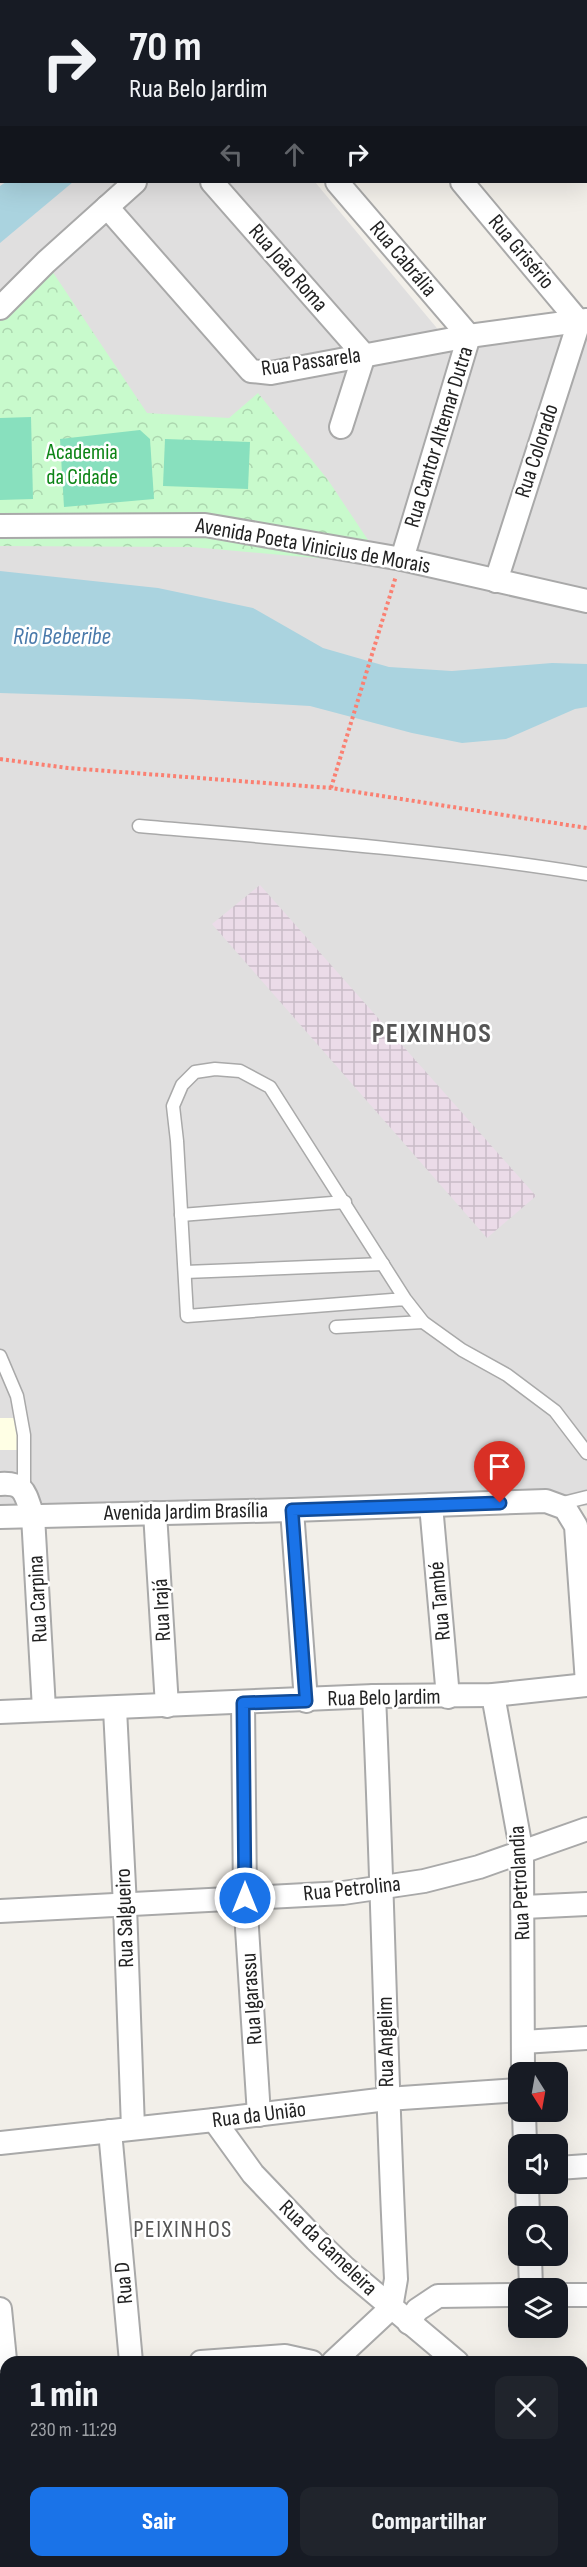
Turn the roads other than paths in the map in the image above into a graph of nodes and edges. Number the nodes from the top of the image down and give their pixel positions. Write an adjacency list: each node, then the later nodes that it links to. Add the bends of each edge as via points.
1 (134, 183): 5 (street)
2 (213, 183): 9 (street, Rua João Roma)
3 (338, 183): 8 (street, Rua Cabrália)
4 (463, 183): 7 (street, Rua Grisério)
5 (107, 207): 6 (street); 9 (street, Rua Passarela, via 251,371 271,373)
6 (0, 308)
7 (583, 321): 8 (street, Rua Passarela); 13 (street, Rua Colorado)
8 (469, 336): 9 (street, Rua Passarela); 12 (street, Rua Cantor Altemar Dutra)
9 (364, 355): 10 (street)
10 (341, 427)
11 (0, 526): 12 (street, Avenida Poeta Vinicius de Morais, via 205,525)
12 (402, 559): 13 (street, Avenida Poeta Vinicius de Morais)
13 (496, 581): 14 (street, Avenida Poeta Vinicius de Morais)
14 (587, 602)
15 (139, 826): 16 (lane, via 396,849)
16 (587, 874)
17 (345, 1202): 18 (lane); 18 (lane, via 270,1087 240,1071 215,1069 195,1072 182,1085 173,1106); 19 (lane)
18 (182, 1215): 20 (lane)
19 (383, 1264): 20 (lane); 21 (lane)
20 (185, 1272): 21 (lane, via 187,1316)
21 (405, 1299): 22 (lane)
22 (423, 1322): 23 (lane); 25 (lane, via 507,1375 555,1411)
23 (336, 1327)
24 (0, 1356): 27 (lane, via 21,1415)
25 (587, 1453)
26 (0, 1484): 27 (street, via 15,1484)
27 (24, 1491): 33 (street, Rua Carpina)
28 (587, 1497): 30 (lane)
29 (432, 1505): 30 (street, Avenida Jardim Brasília, via 546,1501); 31 (street, Avenida Jardim Brasília); 38 (street, Rua També)
30 (558, 1505): 35 (street, via 572,1516 576,1526)
31 (292, 1510): 32 (street, Avenida Jardim Brasília); 39 (street)
32 (156, 1513): 33 (street, Avenida Jardim Brasília); 41 (street, Rua Irajá)
33 (33, 1516): 34 (street, Avenida Jardim Brasília); 42 (street, Rua Carpina)
34 (0, 1517)
35 (587, 1684): 36 (street, Rua Belo Jardim)
36 (493, 1695): 38 (street, Rua Belo Jardim); 46 (street, Rua Petrolandia)
37 (374, 1696): 38 (street, Rua Belo Jardim); 39 (street, Rua Belo Jardim); 47 (street, Rua Angelim)
38 (448, 1697)
39 (306, 1701): 40 (street, Rua Belo Jardim)
40 (243, 1703): 41 (street, Rua Belo Jardim); 48 (street, Rua Igarassu)
41 (167, 1706): 43 (street, Rua Belo Jardim)
42 (44, 1708): 43 (street, Rua Belo Jardim); 44 (street, Rua Belo Jardim)
43 (115, 1709): 50 (street, Rua Salgueiro)
44 (0, 1712)
45 (587, 1829): 46 (street, Rua Petrolina)
46 (522, 1854): 47 (street, Rua Petrolina); 51 (street, Rua Petrolandia)
47 (383, 1888): 48 (street, Rua Petrolina); 57 (street, Rua Angelim)
48 (245, 1898): 50 (street, Rua Petrolina); 58 (street, Rua Igarassu)
49 (587, 1904): 51 (street)
50 (125, 1906): 52 (street, Rua Petrolina); 60 (street, Rua Salgueiro)
51 (524, 1907): 54 (street, Rua Petrolandia)
52 (0, 1911)
53 (587, 2038): 54 (street)
54 (523, 2042): 55 (street, Rua Petrolandia)
55 (523, 2062)
56 (508, 2091): 57 (street, Rua da União)
57 (387, 2099): 58 (street, Rua da União); 69 (street, Rua Angelim, via 396,2279)
58 (259, 2115): 59 (street, Rua da União)
59 (214, 2120): 60 (street, Rua da União); 69 (street, Rua da Gameleira, via 253,2174 316,2241)
60 (133, 2128): 61 (street, Rua da União)
61 (110, 2131): 62 (street, Rua da União); 72 (street, Rua D)
62 (0, 2143)
63 (587, 2166): 64 (street)
64 (568, 2167)
65 (508, 2295): 70 (street, via 438,2296 417,2310)
66 (568, 2295): 67 (street)
67 (587, 2295)
68 (0, 2308): 71 (street)
69 (392, 2308): 70 (street, Rua da Gameleira); 73 (street)
70 (409, 2323): 74 (street, Rua da Gameleira)
71 (4, 2356)
72 (130, 2356)
73 (340, 2356)
74 (450, 2356)

